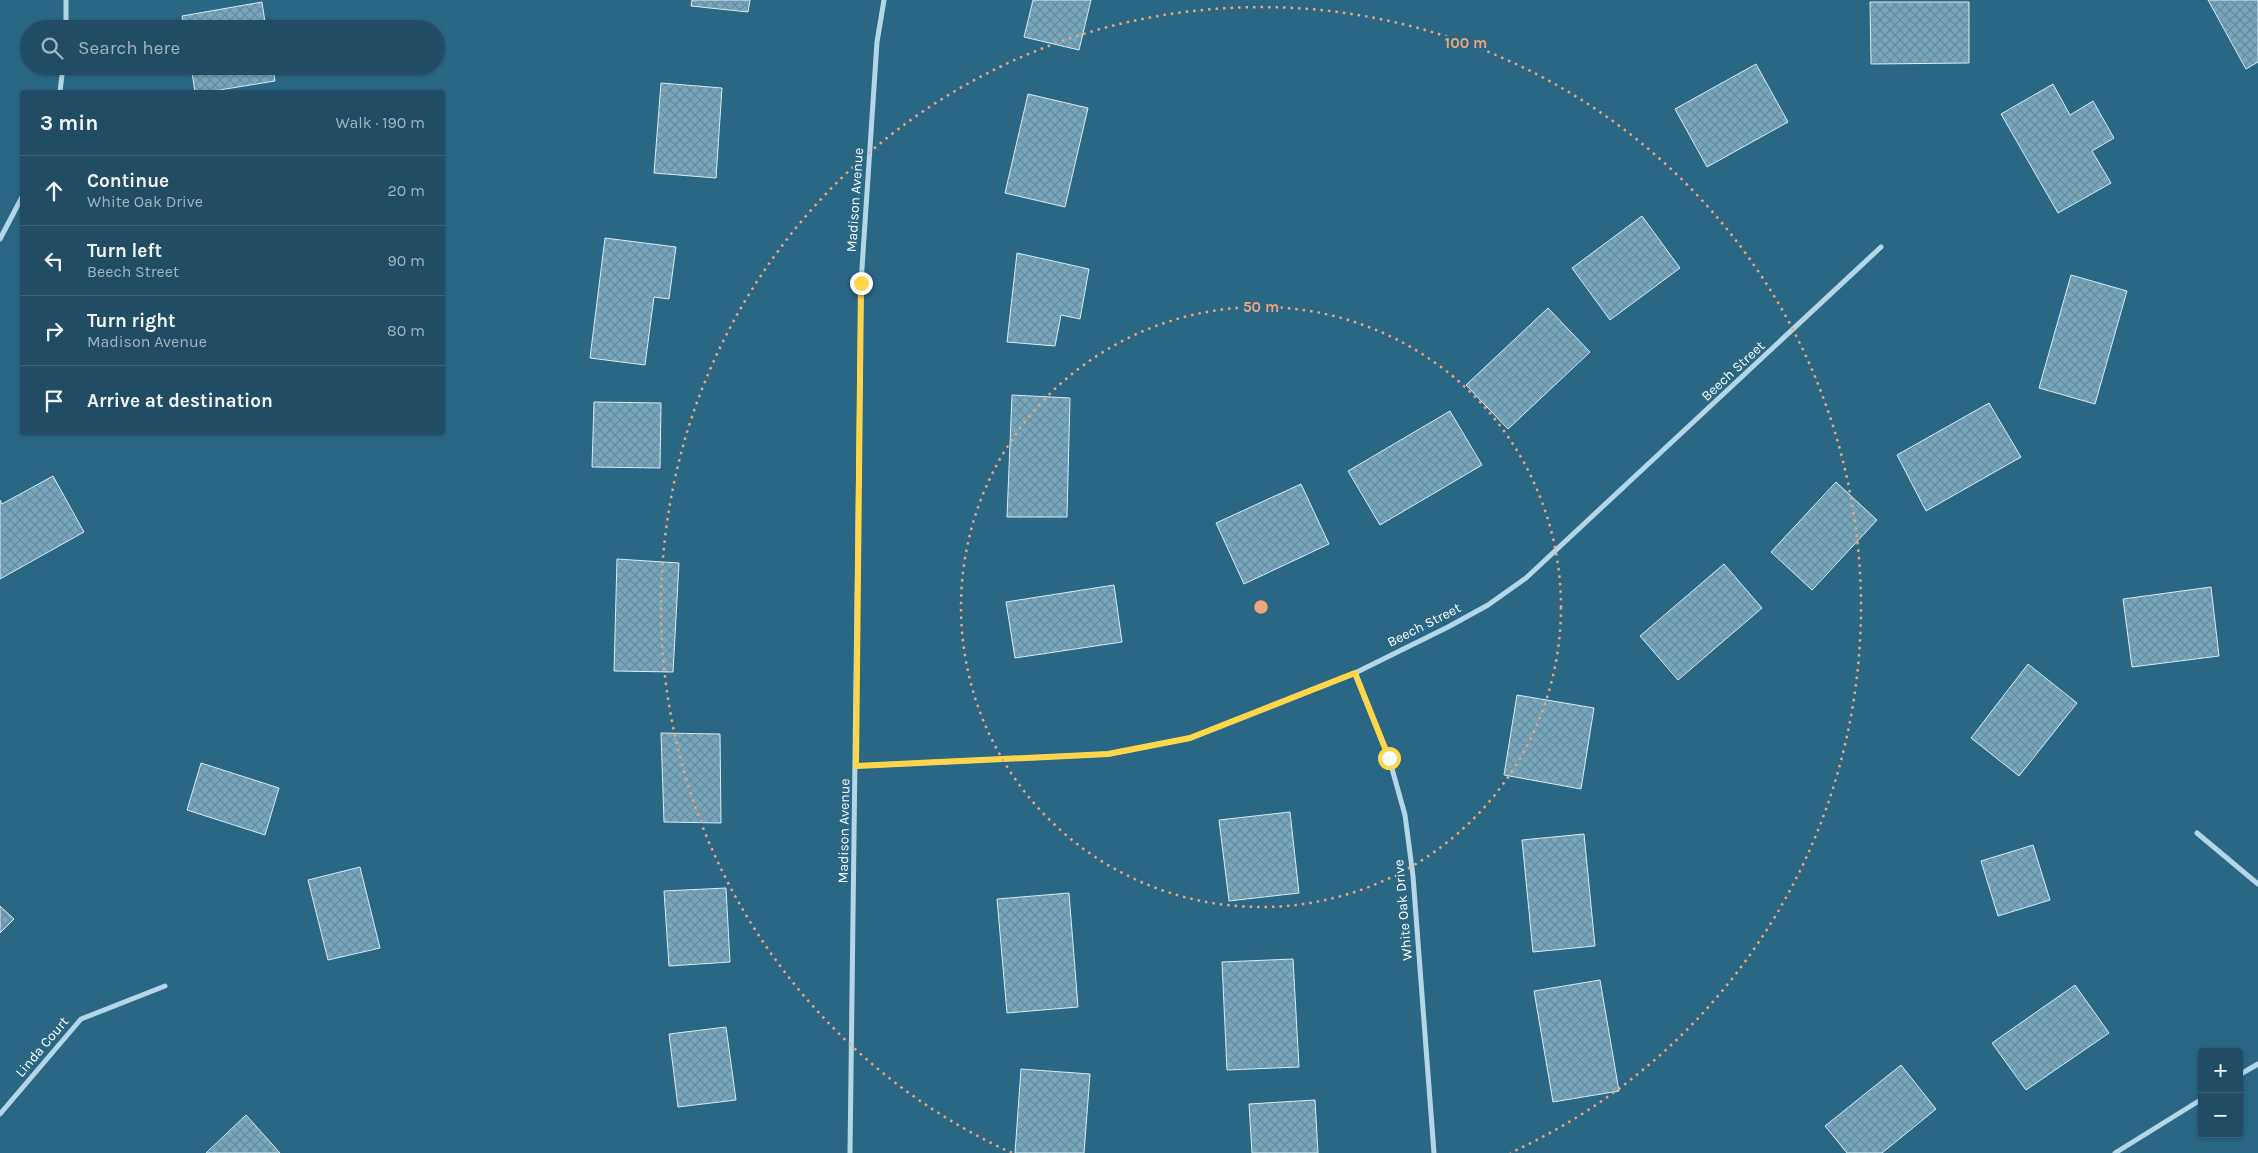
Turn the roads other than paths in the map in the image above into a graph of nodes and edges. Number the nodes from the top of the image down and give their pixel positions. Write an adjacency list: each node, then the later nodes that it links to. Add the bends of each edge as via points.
1 (66, 0): 3 (street)
2 (884, 0): 10 (street, Madison Avenue, via 877,42 861,283)
3 (66, 20)
4 (62, 75): 5 (street)
5 (60, 90)
6 (20, 201): 7 (street)
7 (0, 239)
8 (1880, 247): 9 (street, Beech Street, via 1526,578 1472,613)
9 (1355, 673): 10 (street, Beech Street, via 1190,738 1108,754); 19 (street, White Oak Drive, via 1389,758 1405,815 1413,876)
10 (856, 766): 18 (street, Madison Avenue)
11 (2197, 833): 12 (street)
12 (2258, 884)
13 (165, 986): 17 (street, Linda Court, via 80,1019)
14 (2258, 1064): 15 (street)
15 (2243, 1073)
16 (2198, 1102): 20 (street)
17 (0, 1114)
18 (850, 1153)
19 (1434, 1153)
20 (2116, 1153)

